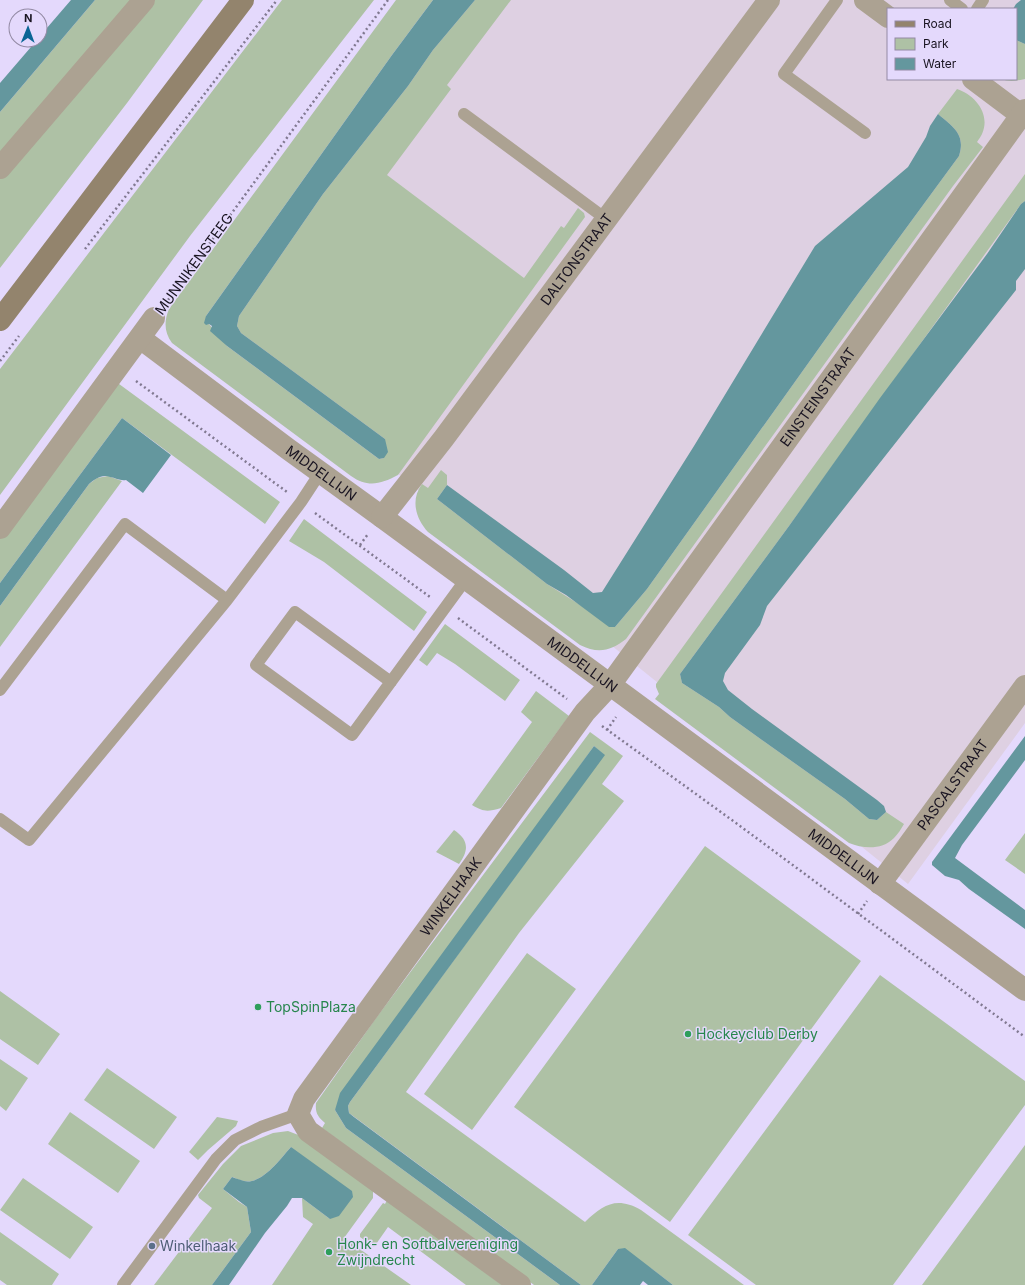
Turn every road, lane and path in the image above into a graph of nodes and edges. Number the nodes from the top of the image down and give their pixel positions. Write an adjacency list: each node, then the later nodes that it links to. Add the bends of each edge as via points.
1 (144, 0): 15 (street)
2 (243, 0): 19 (main road)
3 (277, 0): 17 (path)
4 (388, 0): 18 (path, MUNNIKENSTEEG)
5 (769, 0): 16 (street, DALTONSTRAAT)
6 (838, 0): 14 (lane, via 784,74)
7 (865, 0): 10 (street)
8 (950, 0): 9 (lane)
9 (961, 8)
10 (887, 16)
11 (973, 80): 13 (street)
12 (464, 114): 16 (lane)
13 (1024, 114): 29 (street, EINSTEINSTRAAT)
14 (865, 133)
15 (0, 168)
16 (606, 219): 24 (street, DALTONSTRAAT, via 444,438)
17 (82, 254)
18 (154, 318): 21 (street, MUNNIKENSTEEG)
19 (0, 320)
20 (19, 336): 22 (path)
21 (140, 338): 23 (street, MIDDELLIJN); 25 (street, MUNNIKENSTEEG)
22 (0, 361)
23 (320, 473): 24 (street, MIDDELLIJN); 27 (lane)
24 (382, 516): 26 (street, MIDDELLIJN)
25 (0, 528)
26 (466, 580): 28 (lane); 29 (street, MIDDELLIJN)
27 (227, 600): 31 (lane, via 125,524); 32 (lane, via 29,840)
28 (391, 682): 28 (lane, via 352,735 256,665 295,612)
29 (610, 685): 33 (street, MIDDELLIJN); 35 (street, WINKELHAAK, via 585,712 304,1098)
30 (1025, 686): 33 (street, PASCALSTRAAT)
31 (0, 690)
32 (0, 819)
33 (880, 884): 34 (street, MIDDELLIJN)
34 (1025, 990)
35 (298, 1114): 36 (lane, via 261,1126 236,1140 216,1159); 37 (street, via 308,1130)
36 (123, 1285)
37 (520, 1285)

